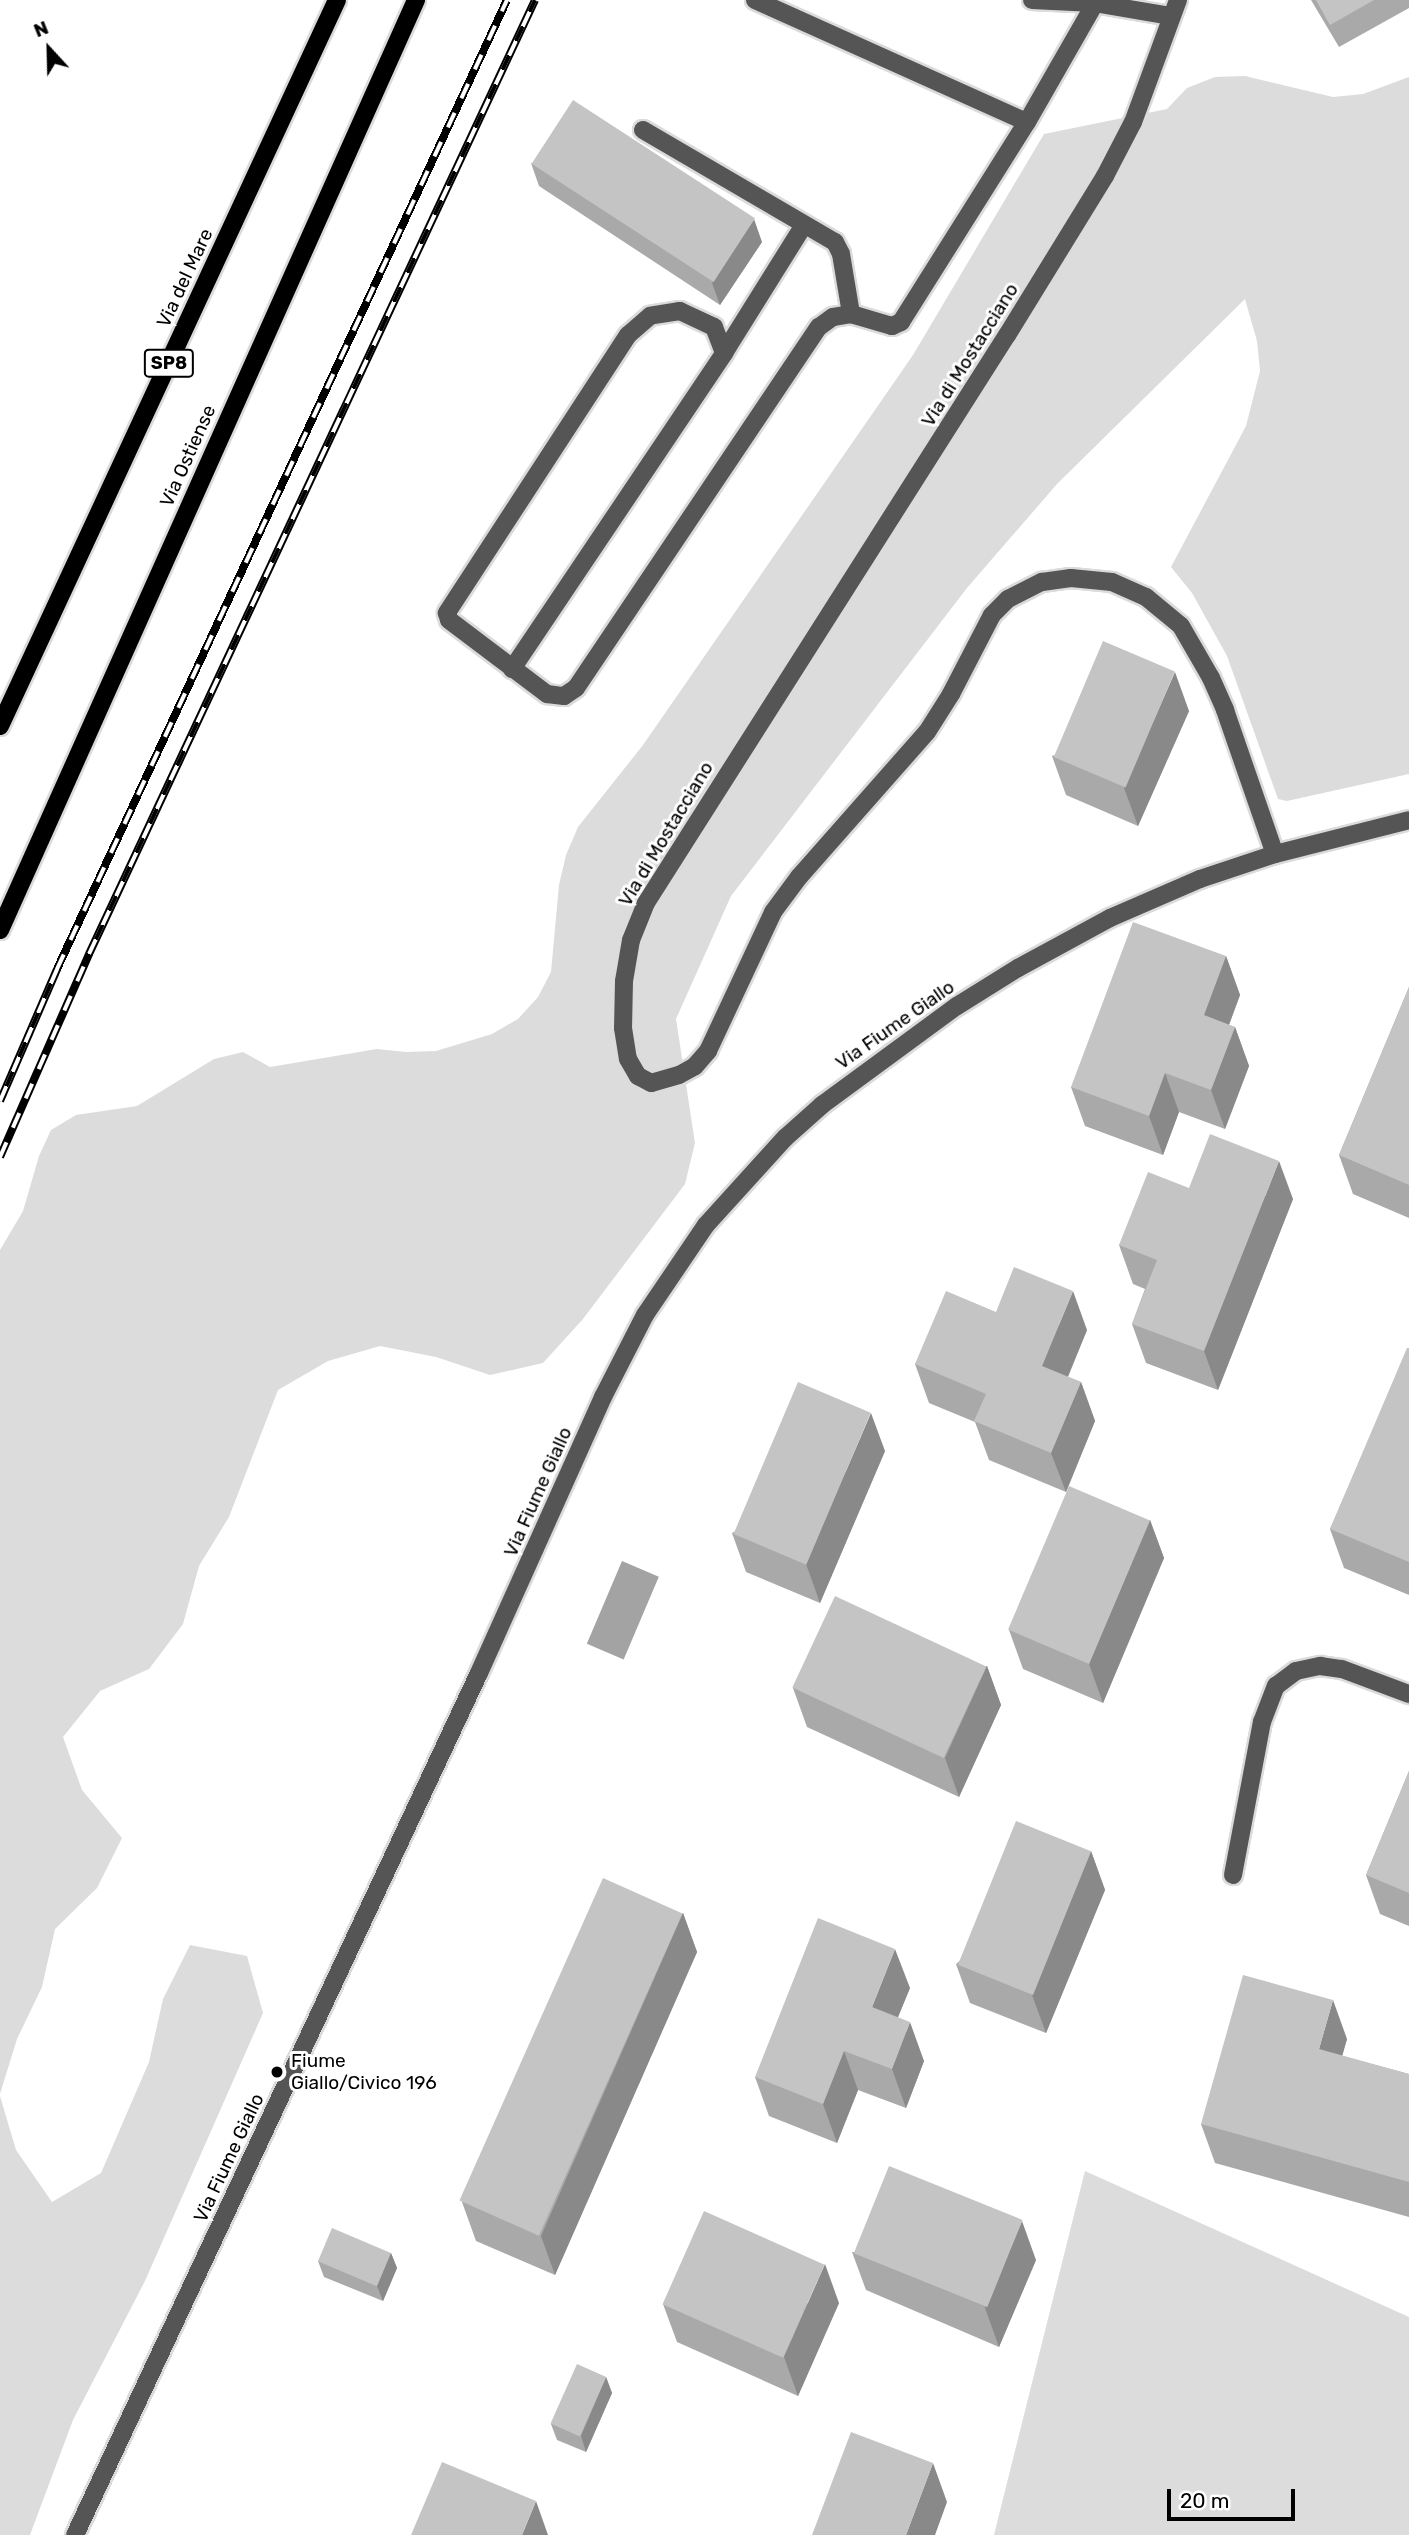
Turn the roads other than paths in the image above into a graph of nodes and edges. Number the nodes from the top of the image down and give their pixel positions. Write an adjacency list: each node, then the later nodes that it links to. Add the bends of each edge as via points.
1 (337, 0): 13 (main road, Via del Mare / SP8)
2 (416, 0): 16 (main road, Via Ostiense)
3 (755, 0): 7 (street)
4 (1032, 0): 5 (street)
5 (1095, 2): 6 (street); 7 (street)
6 (1174, 8): 15 (street, Via di Mostacciano, via 1118,154 646,903 631,940 624,981 628,1059 638,1076 651,1083 695,1066 708,1051 773,912 927,732 992,615 1008,599 1042,582 1071,578 1112,582 1146,597 1181,626 1212,678)
7 (1027, 122): 10 (street, via 901,322 892,326)
8 (643, 130): 9 (street)
9 (804, 225): 10 (street, via 835,242); 11 (street)
10 (851, 314): 12 (street, via 833,317 819,327 576,688 564,696 547,694)
11 (724, 353): 12 (street); 12 (street, via 714,327 680,311 650,316 628,335 447,613 449,621)
12 (512, 669)
13 (0, 726)
14 (1409, 820): 15 (street, Via Fiume Giallo)
15 (1275, 854): 19 (street, Via Fiume Giallo, via 1120,913 957,1006 859,1075 785,1138 726,1199 685,1253 645,1315 603,1397 480,1673)
16 (0, 930)
17 (1409, 1695): 18 (street, via 1320,1666 1296,1671 1276,1686 1262,1722)
18 (1233, 1875)
19 (75, 2535)

